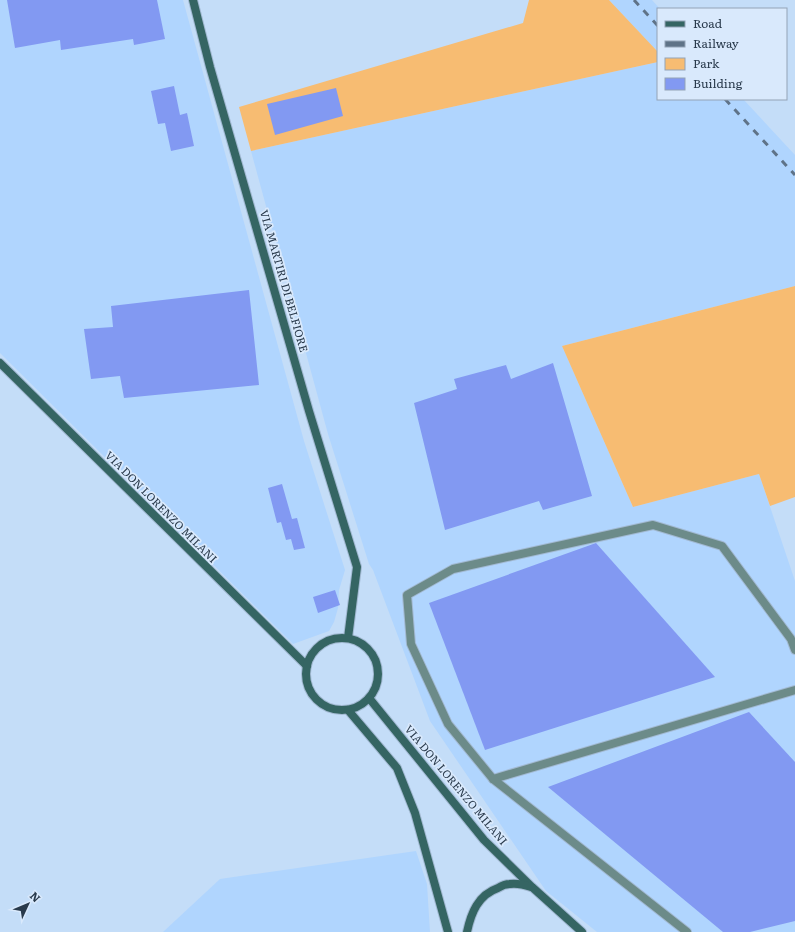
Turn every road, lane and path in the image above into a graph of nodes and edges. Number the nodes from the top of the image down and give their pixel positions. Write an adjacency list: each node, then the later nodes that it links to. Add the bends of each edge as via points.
1 (193, 0): 3 (street, VIA MARTIRI DI BELFIORE, via 305,396 357,567)
2 (0, 363): 5 (street, VIA DON LORENZO MILANI)
3 (348, 638): 5 (street, via 335,638 322,644 310,657); 7 (street, via 364,645 376,662 378,683)
4 (795, 650): 9 (lane, via 791,639 722,546 653,525 453,569 407,595 411,644 448,724)
5 (307, 666): 8 (street, via 307,681 313,696 332,709)
6 (795, 690): 9 (lane)
7 (370, 698): 8 (street, via 356,708); 10 (street, VIA DON LORENZO MILANI, via 484,840)
8 (348, 710): 11 (street, via 397,768 415,813)
9 (493, 778): 14 (lane)
10 (532, 887): 12 (street, via 509,884 484,896 471,914); 13 (street, VIA DON LORENZO MILANI)
11 (448, 932)
12 (467, 932)
13 (582, 932)
14 (687, 932)

